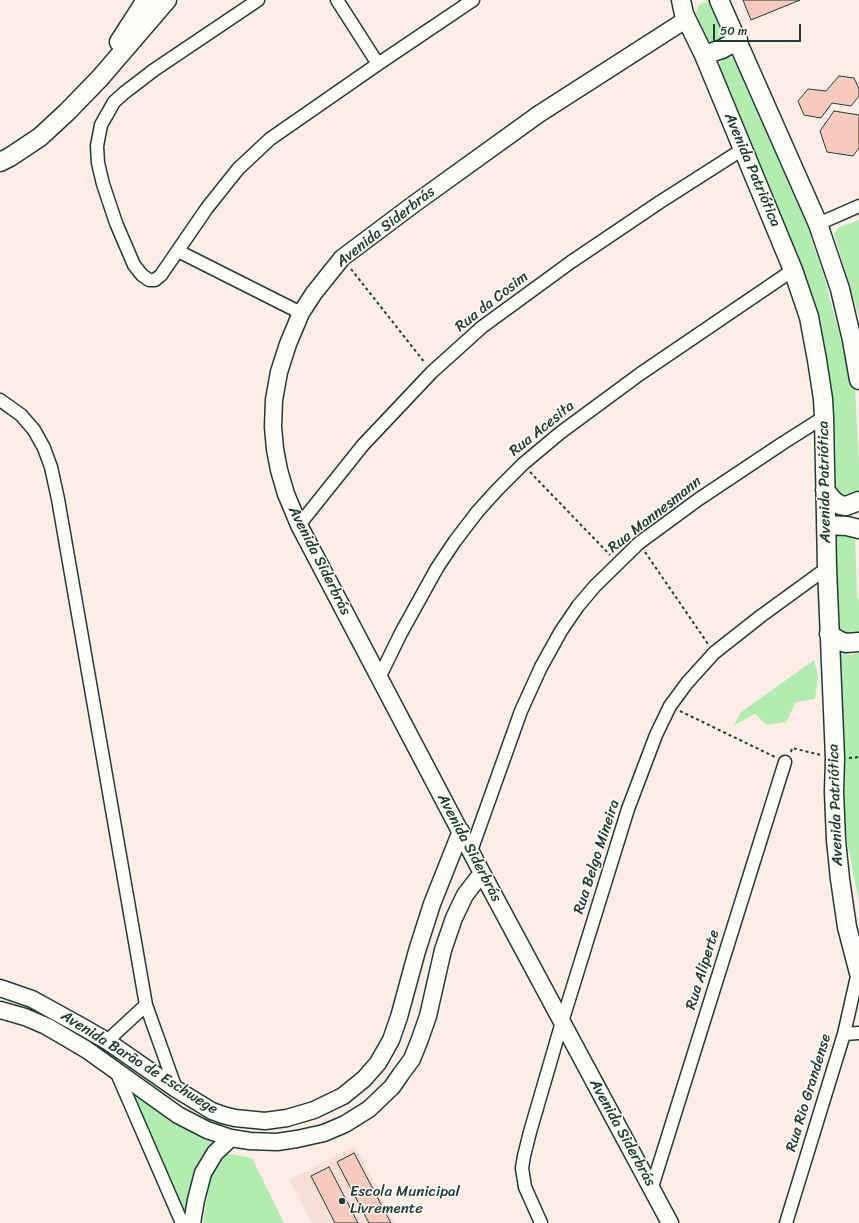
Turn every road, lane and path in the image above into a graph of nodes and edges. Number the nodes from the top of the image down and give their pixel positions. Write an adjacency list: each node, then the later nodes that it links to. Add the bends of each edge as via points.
1 (146, 0): 11 (main road)
2 (167, 0): 11 (main road)
3 (258, 0): 16 (street, via 124,93 114,102 101,125 98,163 116,223 134,265 146,278 155,280 167,269)
4 (337, 0): 10 (street)
5 (473, 0): 10 (street)
6 (719, 0): 8 (main road)
7 (686, 8): 9 (main road, Avenida Patriótica); 17 (street, Avenida Siderbrás)
8 (738, 40): 9 (main road); 15 (main road)
9 (704, 55): 12 (main road, Avenida Patriótica)
10 (378, 64): 16 (street, via 270,139 238,169)
11 (100, 78): 13 (main road, via 40,137)
12 (743, 149): 18 (main road, Avenida Patriótica); 20 (street, Rua da Cosim, via 571,262 482,327)
13 (0, 162)
14 (859, 206): 15 (street)
15 (818, 224): 21 (main road, via 840,289)
16 (178, 251): 19 (street)
17 (342, 258): 19 (street, Avenida Siderbrás); 20 (path)
18 (793, 270): 23 (main road, Avenida Patriótica, via 809,317); 24 (street, Rua Acesita, via 640,374 560,433)
19 (301, 313): 27 (street, Avenida Siderbrás, via 279,372 273,426 278,470)
20 (432, 372): 27 (street, Rua da Cosim, via 362,445)
21 (859, 380)
22 (0, 400): 48 (street, via 21,415 34,430 44,448 58,498)
23 (824, 417): 25 (main road, Avenida Patriótica); 30 (street, Rua Mannesmann, via 699,499)
24 (523, 464): 31 (path); 36 (street, Rua Acesita, via 478,511 446,555 418,601)
25 (825, 490): 26 (main road, via 833,500 843,506); 28 (main road, Avenida Patriótica)
26 (859, 502)
27 (299, 524): 36 (street, Avenida Siderbrás)
28 (826, 525): 29 (main road); 32 (main road, Avenida Patriótica)
29 (859, 529)
30 (639, 543): 31 (street, Rua Mannesmann); 35 (path)
31 (618, 563): 42 (street, Rua Mannesmann, via 578,606 541,667 521,711)
32 (827, 568): 33 (main road, Avenida Patriótica); 35 (street, Rua Belgo Mineira)
33 (829, 634): 34 (main road, via 846,643); 39 (main road, Avenida Patriótica)
34 (859, 642)
35 (714, 653): 37 (street, Rua Belgo Mineira)
36 (379, 678): 41 (street, Avenida Siderbrás)
37 (670, 706): 40 (path); 52 (street, Rua Belgo Mineira, via 656,735 628,809)
38 (859, 757): 39 (path)
39 (835, 758): 40 (path, via 792,748); 44 (main road, Avenida Patriótica, via 834,792 840,879)
40 (785, 762): 62 (street, Rua Aliperte)
41 (461, 831): 42 (street, Avenida Siderbrás); 59 (street, Avenida Barão de Eschwege, via 432,904 391,1040 378,1063 364,1080 343,1096 314,1110 287,1118)
42 (471, 851): 43 (street, Avenida Siderbrás)
43 (482, 873): 52 (street, Avenida Siderbrás); 61 (street, Avenida Barão de Eschwege, via 465,895 454,918 420,1039 412,1058 392,1086 369,1108 345,1124 324,1133 277,1142)
44 (853, 928): 45 (main road, Avenida Patriótica)
45 (859, 971): 55 (street, Rua Rio Grandense)
46 (0, 988): 47 (street, Avenida Barão de Eschwege)
47 (32, 999): 50 (street, Avenida Barão de Eschwege); 51 (street)
48 (146, 1005): 56 (street); 58 (street)
49 (0, 1010): 51 (street, Avenida Barão de Eschwege)
50 (53, 1011): 53 (street); 56 (street, Avenida Barão de Eschwege)
51 (25, 1017): 53 (street, Avenida Barão de Eschwege)
52 (562, 1022): 62 (street, Avenida Siderbrás); 65 (street, Rua Belgo Mineira, via 522,1168 525,1187)
53 (46, 1026): 57 (street, Avenida Barão de Eschwege)
54 (859, 1033): 55 (street)
55 (844, 1034): 67 (street, Rua Rio Grandense)
56 (107, 1041): 58 (street, Avenida Barão de Eschwege)
57 (116, 1071): 60 (street, Avenida Barão de Eschwege, via 178,1115); 63 (street)
58 (176, 1089): 59 (street, Avenida Barão de Eschwege, via 212,1111)
59 (254, 1120): 61 (street)
60 (230, 1138): 61 (street, Avenida Barão de Eschwege); 64 (street, via 215,1153 203,1173)
61 (250, 1140)
62 (652, 1187): 66 (street, Avenida Siderbrás)
63 (182, 1223)
64 (192, 1223)
65 (541, 1223)
66 (670, 1223)
67 (786, 1223)

